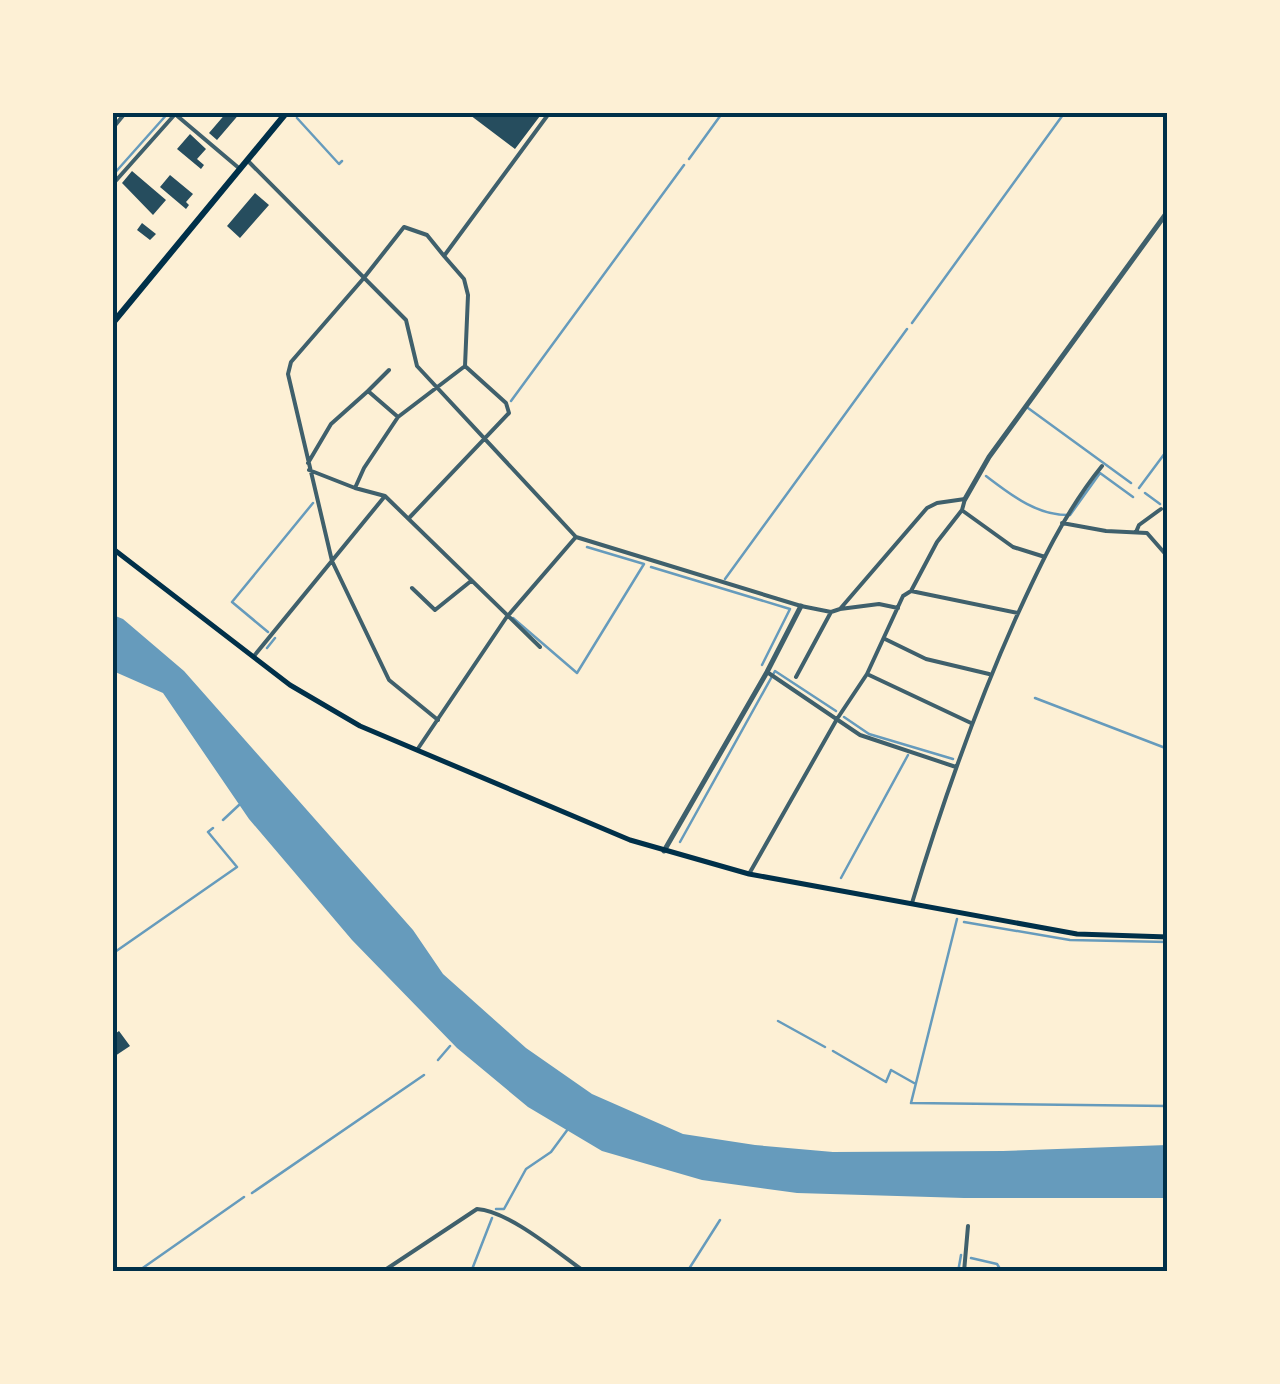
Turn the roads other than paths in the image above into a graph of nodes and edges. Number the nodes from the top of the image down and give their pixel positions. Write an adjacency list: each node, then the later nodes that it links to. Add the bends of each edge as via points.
1 (126, 112): 5 (street)
2 (287, 112): 6 (main road)
3 (550, 112): 10 (street)
4 (175, 113): 7 (street); 8 (street)
5 (112, 128)
6 (247, 160): 7 (main road); 11 (street)
7 (240, 169): 12 (main road)
8 (112, 185)
9 (1168, 211): 23 (street, via 989,457)
10 (444, 256): 11 (street, via 426,236 404,227); 13 (street, via 468,295)
11 (363, 279): 15 (street, via 406,320 417,366); 20 (street, via 291,362)
12 (112, 324)
13 (465, 366): 15 (street); 18 (street, via 506,402 509,413)
14 (388, 370): 16 (street)
15 (437, 388): 17 (street); 18 (street)
16 (368, 391): 17 (street); 20 (street, via 330,424)
17 (398, 417): 21 (street)
18 (486, 441): 26 (street); 29 (street)
19 (1102, 466): 27 (street)
20 (309, 467): 21 (street); 33 (street)
21 (355, 488): 22 (street)
22 (384, 496): 26 (street); 33 (street)
23 (965, 500): 25 (street); 39 (street, via 926,508)
24 (1161, 509): 28 (street)
25 (962, 510): 31 (street, via 1013,548); 36 (street)
26 (410, 518): 34 (street)
27 (1062, 523): 28 (street); 31 (street)
28 (1136, 532): 32 (street, via 1147,533)
29 (576, 537): 37 (street); 42 (street)
30 (112, 548): 45 (main road)
31 (1044, 557): 41 (street)
32 (1168, 557)
33 (332, 561): 45 (street); 51 (street, via 389,680)
34 (471, 581): 35 (street, via 435,610); 42 (street)
35 (412, 588)
36 (911, 592): 38 (street); 41 (street)
37 (801, 606): 40 (street); 46 (street)
38 (898, 608): 39 (street); 43 (street)
39 (840, 609): 40 (street)
40 (831, 612): 49 (street)
41 (1018, 613): 48 (street)
42 (506, 618): 44 (street); 51 (street)
43 (885, 640): 47 (street); 48 (street)
44 (540, 648)
45 (254, 656): 53 (main road, via 317,704)
46 (767, 672): 50 (street); 55 (street)
47 (866, 674): 50 (street); 52 (street)
48 (991, 675): 52 (street)
49 (796, 677)
50 (837, 719): 54 (street, via 860,735); 56 (street)
51 (438, 720): 53 (street)
52 (972, 724): 54 (street)
53 (417, 750): 55 (main road)
54 (956, 767): 57 (street)
55 (664, 851): 56 (main road)
56 (749, 874): 57 (main road)
57 (912, 903): 58 (main road, via 1077,934)
58 (1168, 937)
59 (968, 1226): 62 (street)
60 (382, 1272): 61 (street, via 477,1209 511,1222)
61 (585, 1272)
62 (964, 1272)

